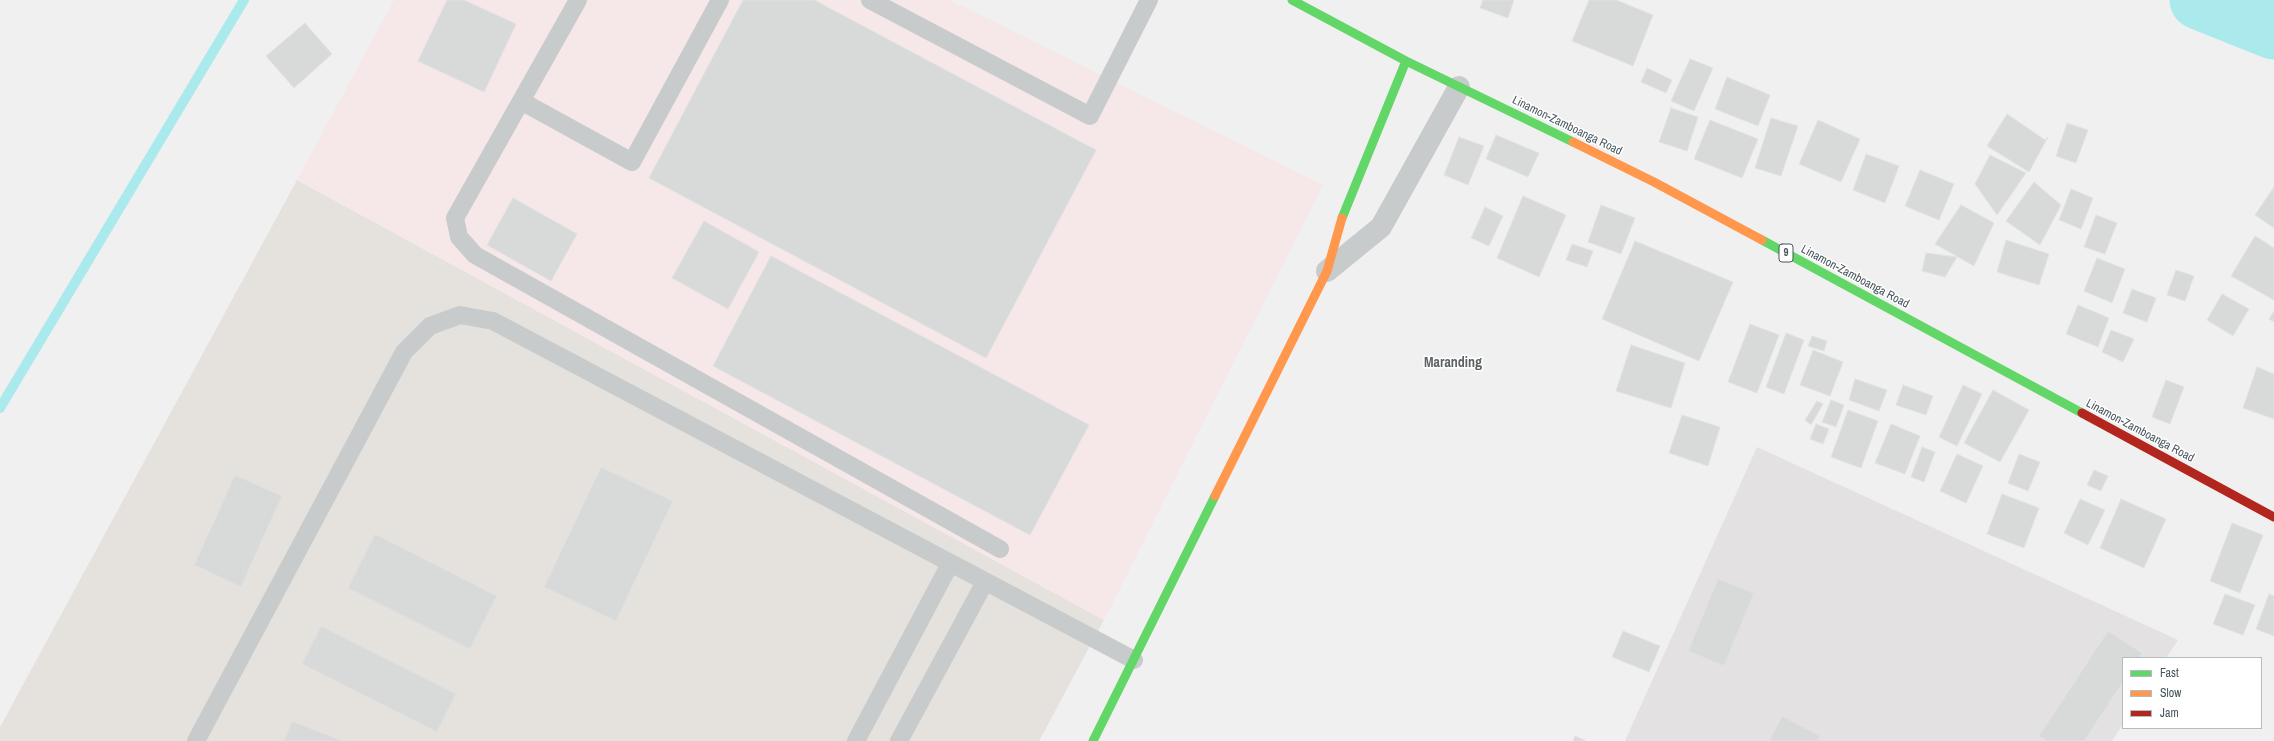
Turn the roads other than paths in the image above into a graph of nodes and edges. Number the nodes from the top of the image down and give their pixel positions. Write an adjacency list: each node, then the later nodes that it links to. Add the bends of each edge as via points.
1 (578, 0): 8 (lane)
2 (720, 0): 8 (lane, via 632,162)
3 (870, 0): 4 (lane, via 1090,116)
4 (1149, 0)
5 (1292, 0): 6 (main road, Linamon-Zamboanga Road / 9)
6 (1406, 61): 7 (main road, Linamon-Zamboanga Road / 9); 9 (main road, via 1341,220)
7 (1459, 87): 9 (street, via 1381,228); 10 (main road, Linamon-Zamboanga Road / 9, via 1654,182)
8 (521, 101): 11 (lane, via 455,218 459,237 476,255)
9 (1327, 271): 14 (main road)
10 (2274, 517)
11 (1000, 548)
12 (950, 564): 13 (lane); 15 (lane, via 493,322 460,315 430,326 404,352); 16 (lane)
13 (985, 582): 14 (lane); 17 (lane)
14 (1134, 660): 18 (main road)
15 (196, 741)
16 (856, 741)
17 (899, 741)
18 (1093, 741)

